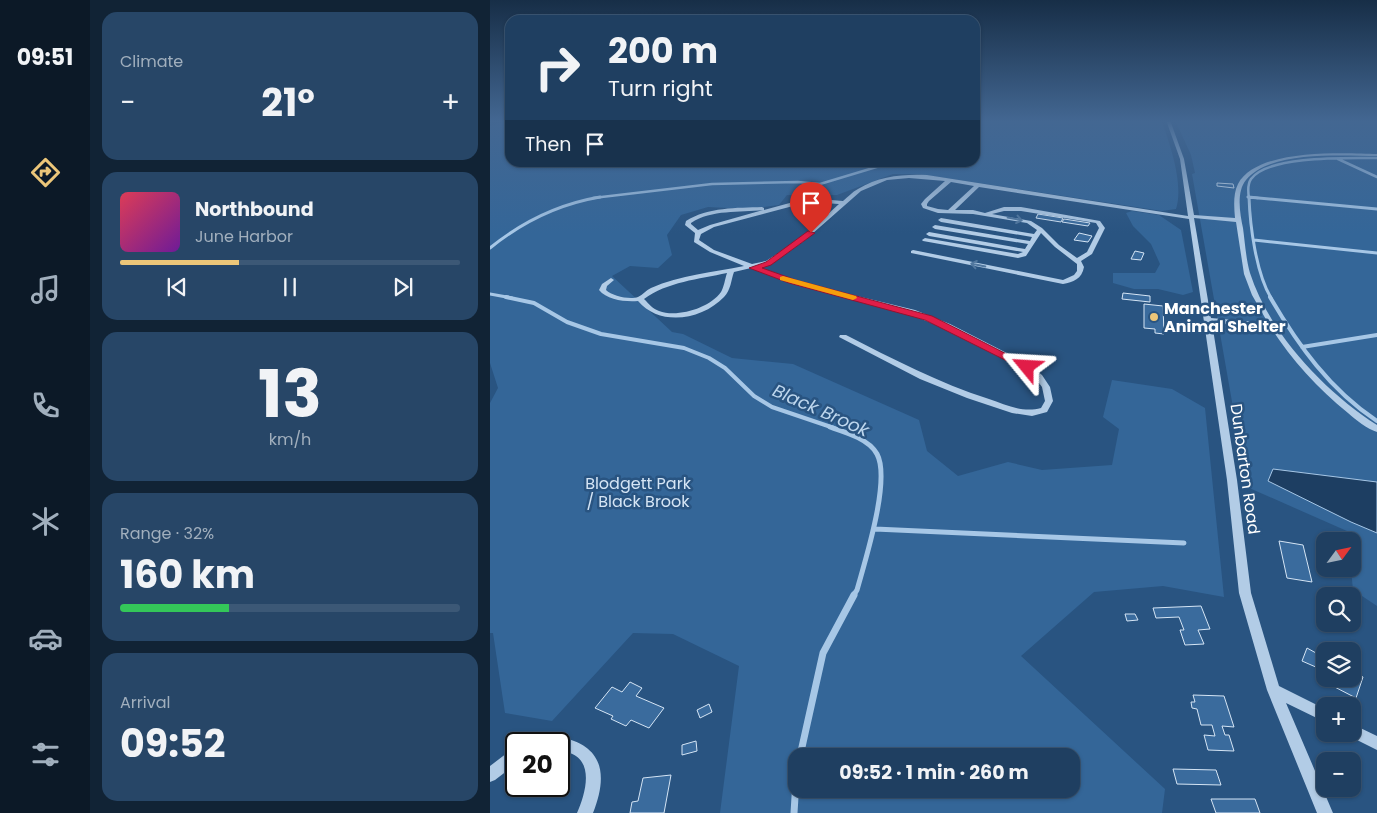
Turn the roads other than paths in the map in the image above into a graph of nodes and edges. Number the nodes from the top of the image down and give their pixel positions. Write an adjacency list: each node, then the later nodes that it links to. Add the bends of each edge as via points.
1 (1182, 158): 9 (street, Dunbarton Road)
2 (1292, 158): 11 (street, via 1256,168 1243,180 1238,198)
3 (949, 181): 4 (street); 5 (street, via 915,176 886,180 859,190); 7 (street, via 924,204 931,210)
4 (977, 186): 7 (street); 9 (street)
5 (842, 204): 6 (street, via 808,200); 20 (street, via 791,249 768,264)
6 (777, 208): 14 (street); 14 (street, via 697,217 688,225)
7 (950, 211): 8 (street); 10 (street)
8 (985, 214): 13 (street, one-way to 13, via 1029,222); 19 (street, via 1021,209 1098,222 1102,228 1090,253)
9 (1191, 217): 11 (street); 24 (street, Dunbarton Road)
10 (941, 220): 12 (street); 15 (street)
11 (1238, 220): 25 (street, via 1248,274)
12 (935, 227): 16 (street); 17 (street)
13 (1040, 228): 15 (street); 19 (street)
14 (698, 233): 20 (street, via 696,241 702,246)
15 (1036, 236): 17 (street)
16 (927, 237): 17 (street, via 1018,256 1024,255); 18 (street)
17 (1032, 243)
18 (913, 252): 19 (street, one-way to 18, via 1081,272 1063,282)
19 (1077, 260)
20 (753, 268): 21 (street); 26 (street, via 800,284 912,312 947,326 1027,367 1046,387 1049,401 1044,410 1032,413 1012,410 932,380)
21 (732, 270): 23 (street, via 666,285); 23 (street, via 721,296 695,312 669,316 656,313 644,306)
22 (610, 280): 23 (street, via 602,290 606,294 628,300)
23 (640, 299)
24 (1208, 320): 25 (street); 28 (street, Dunbarton Road, via 1231,470 1245,593)
25 (1274, 326): 27 (street, via 1305,369 1333,396)
26 (843, 337)
27 (1377, 429)
28 (1274, 690): 29 (street); 36 (street, Dunbarton Road)
29 (1316, 711)
30 (1361, 735): 31 (street)
31 (1377, 743)
32 (570, 746): 35 (street, via 583,752 593,768 594,791)
33 (505, 763): 34 (street)
34 (490, 775)
35 (585, 813)
36 (1325, 813)

